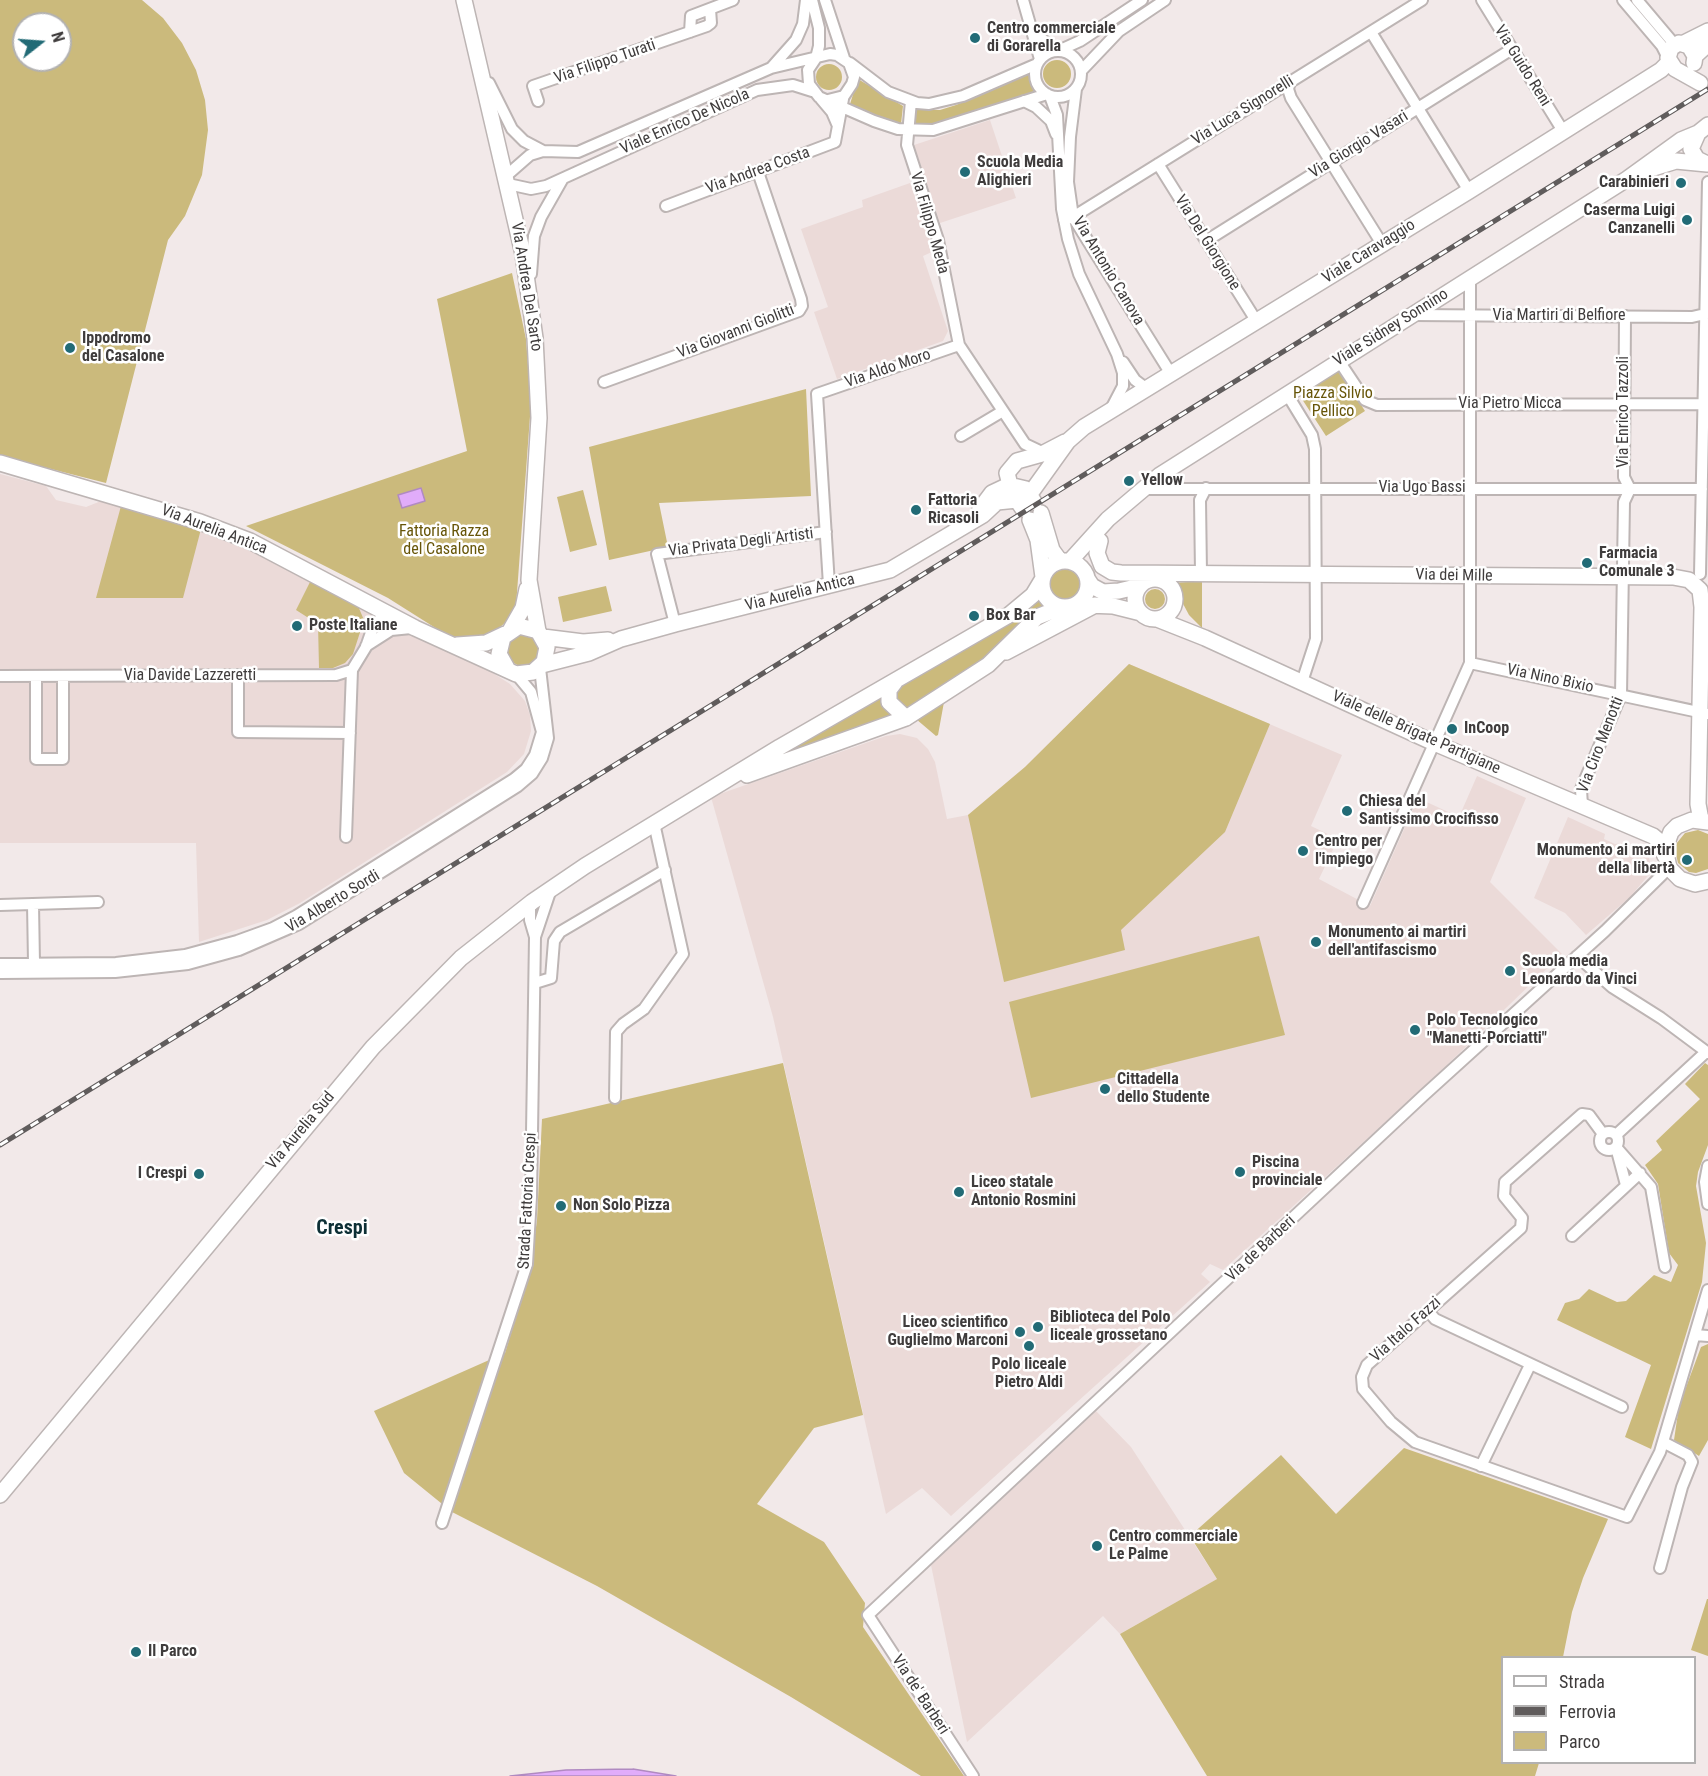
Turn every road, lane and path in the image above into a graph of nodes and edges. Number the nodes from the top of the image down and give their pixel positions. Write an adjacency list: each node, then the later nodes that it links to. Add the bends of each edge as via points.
1 (464, 0): 26 (main road, Via Andrea Del Sarto)
2 (734, 0): 13 (street)
3 (806, 0): 27 (street, Viale Enrico De Nicola, via 803,24 795,40)
4 (812, 0): 22 (street, via 820,38)
5 (825, 0): 24 (street)
6 (1023, 0): 14 (street)
7 (1142, 0): 20 (street, via 1080,41)
8 (1165, 0): 28 (street, via 1119,31)
9 (1422, 0): 17 (street, Via Luca Signorelli)
10 (1482, 0): 19 (street, Via Guido Reni)
11 (1623, 0): 21 (street)
12 (1637, 0): 21 (street)
13 (710, 9): 16 (street, via 691,16); 16 (street, Via Filippo Turati, via 711,23)
14 (1034, 31): 20 (street); 25 (street)
15 (1708, 31): 21 (main road, Viale Caravaggio)
16 (690, 32): 35 (street, Via Filippo Turati, via 534,87)
17 (1371, 32): 29 (street, Via Luca Signorelli); 39 (street)
18 (1708, 44): 23 (main road, Viale Caravaggio)
19 (1512, 49): 39 (street, Via Giorgio Vasari); 43 (street, Via Guido Reni)
20 (1057, 51): 25 (street); 28 (street, via 1071,55)
21 (1675, 56): 23 (main road, Viale Caravaggio, via 1690,67); 30 (main road); 43 (main road, Viale Caravaggio, via 1661,70)
22 (816, 58): 24 (street, Viale Enrico De Nicola, via 830,54); 27 (street, Viale Enrico De Nicola); 33 (street, via 807,77)
23 (1695, 58): 30 (main road)
24 (846, 60): 36 (street, via 854,77); 37 (street, via 888,92)
25 (1039, 62): 32 (street, via 1035,77); 37 (street, via 963,96 929,104)
26 (480, 64): 45 (street, via 512,129); 52 (main road, Via Andrea Del Sarto)
27 (771, 68): 45 (street, Viale Enrico De Nicola, via 578,152)
28 (1081, 71): 31 (street)
29 (1290, 82): 46 (street, via 1291,98); 47 (street, Via Luca Signorelli)
30 (1700, 83): 34 (main road)
31 (1076, 89): 32 (street, via 1064,96); 57 (street, Via Antonio Canova, via 1070,136)
32 (1048, 95): 38 (street); 44 (street, Via Antonio Canova, via 1058,115)
33 (820, 96): 36 (street, Viale Enrico De Nicola); 40 (street); 51 (street, Viale Enrico De Nicola, via 793,86 757,90)
34 (1708, 97)
35 (538, 101)
36 (843, 101): 40 (street, Via Andrea Costa); 42 (street, via 874,121)
37 (910, 101): 42 (street, Via Filippo Meda)
38 (1024, 101): 42 (street, via 943,127); 44 (street, via 1051,121)
39 (1418, 108): 46 (street, Via Giorgio Vasari); 54 (street)
40 (838, 126): 49 (street, Via Andrea Costa, via 835,142)
41 (1706, 127): 48 (main road, via 1691,149 1697,159); 50 (main road, Viale Sidney Sonnino)
42 (908, 130): 67 (street, Via Filippo Meda, via 909,152 938,240)
43 (1563, 131): 54 (main road, Viale Caravaggio)
44 (1059, 140): 57 (street, Via Antonio Canova, via 1059,178)
45 (543, 151): 52 (street, via 530,155)
46 (1330, 163): 58 (street, Via Giorgio Vasari); 59 (street)
47 (1158, 164): 57 (street, Via Luca Signorelli); 58 (street, Via Del Giorgione)
48 (1708, 164): 50 (main road, Viale Sidney Sonnino, via 1677,160)
49 (758, 172): 56 (street, Via Andrea Costa); 71 (street, Via Giovanni Giolitti, via 801,299 799,311)
50 (1627, 178): 60 (main road, Viale Sidney Sonnino)
51 (563, 179): 52 (street, Viale Enrico De Nicola, via 531,189); 61 (street, via 534,236)
52 (507, 180): 61 (main road, Via Andrea Del Sarto)
53 (1708, 182): 55 (street)
54 (1469, 191): 59 (main road, Viale Caravaggio)
55 (1707, 205): 62 (street)
56 (666, 206)
57 (1069, 218): 68 (street, Via Antonio Canova, via 1078,274); 70 (street, Via Antonio Canova)
58 (1206, 241): 66 (street, Via Del Giorgione)
59 (1382, 244): 66 (main road, Viale Caravaggio)
60 (1470, 277): 63 (main road, Viale Sidney Sonnino); 64 (street)
61 (530, 296): 109 (main road, Via Andrea Del Sarto, via 539,418)
62 (1705, 314): 65 (street, Via Martiri di Belfiore); 76 (street)
63 (1412, 315): 64 (street, Via Martiri di Belfiore); 69 (main road, Viale Sidney Sonnino)
64 (1470, 315): 65 (street, Via Martiri di Belfiore); 74 (street)
65 (1625, 316): 75 (street, Via Enrico Tazzoli)
66 (1257, 322): 70 (main road, Viale Caravaggio)
67 (959, 345): 77 (street); 97 (street, Via Aldo Moro, via 817,394)
68 (1117, 354): 72 (street, Via Antonio Canova); 78 (street, Via Antonio Canova, via 1123,386)
69 (1339, 361): 73 (main road, Viale Sidney Sonnino); 74 (street, Via Pietro Micca, via 1370,403)
70 (1171, 374): 72 (main road, Viale Caravaggio)
71 (604, 382)
72 (1147, 389): 78 (main road, Viale Caravaggio)
73 (1287, 394): 88 (street, via 1312,435); 90 (main road, Viale Sidney Sonnino)
74 (1470, 404): 75 (street, Via Pietro Micca); 89 (street)
75 (1623, 404): 76 (street, Via Pietro Micca); 91 (street, Via Enrico Tazzoli, via 1624,477)
76 (1703, 404): 79 (street)
77 (1003, 411): 80 (street); 81 (street)
78 (1109, 412): 82 (main road, Viale Caravaggio)
79 (1705, 433): 92 (street)
80 (1018, 434): 83 (street, via 1029,447); 84 (street)
81 (961, 436)
82 (1068, 441): 83 (main road, Viale Caravaggio); 94 (main road, Viale Caravaggio)
83 (1044, 453): 84 (main road, Viale Caravaggio)
84 (1017, 461): 86 (main road, via 1007,472)
85 (0, 464): 114 (main road, Via Aurelia Antica, via 206,524 250,541)
86 (1009, 485): 94 (main road, via 1018,485); 95 (main road, Via Aurelia Antica, via 992,493)
87 (1206, 488): 88 (street, Via Ugo Bassi); 90 (street, Via Ugo Bassi); 101 (street, via 1200,500)
88 (1315, 488): 89 (street, Via Ugo Bassi); 102 (street)
89 (1470, 488): 91 (street, Via Ugo Bassi); 105 (street)
90 (1142, 489): 93 (main road, Viale Sidney Sonnino)
91 (1629, 489): 92 (street, Via Ugo Bassi); 106 (street, Via Enrico Tazzoli, via 1624,502)
92 (1702, 489): 103 (street)
93 (1128, 502): 98 (main road, Viale Sidney Sonnino); 99 (main road, Viale Sidney Sonnino)
94 (1029, 506): 95 (main road, Via Aurelia Antica, via 998,502); 96 (main road); 108 (main road)
95 (970, 523): 111 (main road, Via Aurelia Antica, via 890,570)
96 (1047, 529): 99 (main road, via 1063,549); 100 (main road, via 1053,550)
97 (825, 532): 111 (street); 121 (street, Via Privata Degli Artisti, via 657,554)
98 (1100, 541): 101 (main road, via 1098,559 1112,572); 104 (main road, Viale Sidney Sonnino, via 1088,561)
99 (1084, 545): 100 (main road, Viale Sidney Sonnino, via 1078,556)
100 (1065, 561): 104 (main road, via 1078,564); 108 (main road, via 1052,565)
101 (1199, 573): 102 (main road, Via dei Mille); 110 (main road, Via dei Mille)
102 (1316, 574): 105 (main road, Via dei Mille); 139 (street, via 1316,639)
103 (1704, 575): 107 (street, Via dei Mille)
104 (1087, 577): 112 (main road, via 1092,586 1103,592); 115 (main road, via 1086,595)
105 (1469, 577): 106 (main road, Via dei Mille); 131 (street)
106 (1624, 577): 107 (main road, Via dei Mille); 141 (street, Via Ciro Menotti)
107 (1673, 577): 142 (main road, via 1694,583 1701,597)
108 (1043, 579): 115 (main road, via 1048,600); 140 (main road, via 1033,595 1009,615)
109 (529, 580): 123 (main road, Via Andrea Del Sarto, via 523,608); 125 (main road, Via Andrea Del Sarto)
110 (1164, 581): 112 (main road, via 1149,580); 113 (main road, via 1171,588)
111 (829, 585): 121 (main road, Via Aurelia Antica)
112 (1140, 586): 118 (main road, via 1136,603)
113 (1174, 602): 119 (main road, via 1169,613); 126 (main road)
114 (370, 604): 117 (main road, Via Aurelia Antica); 120 (street)
115 (1068, 606): 116 (main road); 130 (main road, via 1045,612 1028,623)
116 (1095, 606): 118 (main road); 130 (main road)
117 (388, 613): 120 (street); 122 (main road, Via Aurelia Antica); 124 (street)
118 (1141, 613): 119 (main road)
119 (1157, 619): 126 (main road, Viale delle Brigate Partigiane)
120 (374, 624): 129 (street)
121 (675, 624): 127 (main road, Via Aurelia Antica)
122 (415, 628): 124 (street, via 398,628); 128 (main road, Via Aurelia Antica)
123 (508, 631): 125 (main road, Via Aurelia Antica, via 523,626); 128 (main road, Via Aurelia Antica, via 479,645); 134 (main road, via 499,643 499,654)
124 (382, 634): 129 (street)
125 (540, 634): 127 (main road, Via Aurelia Antica, via 583,642); 132 (main road, via 547,651)
126 (1201, 636): 139 (main road, Viale delle Brigate Partigiane)
127 (621, 639): 132 (main road, Via Aurelia Antica)
128 (447, 644): 134 (main road, Via Aurelia Antica)
129 (366, 646): 133 (street)
130 (998, 656): 143 (main road)
131 (1470, 663): 141 (street, Via Nino Bixio); 145 (street)
132 (541, 667): 134 (main road, Via Aurelia Antica, via 526,675); 166 (street, Via Alberto Sordi, via 548,738 532,774 299,924 239,950 188,964 115,972)
133 (352, 670): 135 (street, Via Davide Lazzeretti, via 336,675); 144 (street)
134 (512, 672): 164 (street, Via Alberto Sordi, via 531,692 541,726 538,748 526,769 330,896 273,928 185,955 116,963)
135 (238, 675): 138 (street, Via Davide Lazzeretti); 144 (street, via 238,732)
136 (0, 676): 137 (street, Via Davide Lazzeretti)
137 (36, 676): 138 (street, Via Davide Lazzeretti); 138 (street, via 36,759 63,759)
138 (63, 676)
139 (1302, 681): 145 (main road, Viale delle Brigate Partigiane)
140 (895, 682): 143 (main road, via 889,702); 146 (main road)
141 (1621, 694): 142 (street, Via Nino Bixio); 147 (street, Via Ciro Menotti, via 1581,789)
142 (1704, 713): 148 (main road, via 1698,804)
143 (906, 718): 146 (main road)
144 (350, 733): 150 (street)
145 (1432, 742): 147 (main road, Viale delle Brigate Partigiane); 157 (street)
146 (710, 790): 149 (main road, Via Aurelia Sud)
147 (1582, 806): 151 (main road, Viale delle Brigate Partigiane, via 1653,836)
148 (1704, 821): 151 (main road, via 1692,820 1677,826 1667,840)
149 (654, 823): 152 (street); 154 (main road, Via Aurelia Sud)
150 (346, 837)
151 (1667, 862): 153 (main road, via 1674,874 1688,883); 163 (street, Via de Barberi, via 1655,883)
152 (665, 870): 167 (street, via 560,932 554,941 551,978); 169 (street, via 683,954 644,1009 616,1032)
153 (1706, 883)
154 (552, 887): 156 (main road, Via Aurelia Sud); 160 (street, Strada Fattoria Crespi)
155 (98, 902): 158 (street)
156 (532, 902): 160 (street); 161 (main road, Via Aurelia Sud)
157 (1363, 903)
158 (33, 904): 159 (street); 164 (street)
159 (0, 905)
160 (541, 915): 162 (street, Strada Fattoria Crespi)
161 (523, 917): 162 (street, Strada Fattoria Crespi); 187 (main road, Via Aurelia Sud, via 461,958 373,1047)
162 (535, 937): 167 (street, Strada Fattoria Crespi)
163 (1577, 956): 168 (street, via 1611,987 1661,1017); 190 (street, Via de Barberi, via 1421,1093)
164 (34, 963): 165 (street, Via Alberto Sordi)
165 (0, 964)
166 (0, 973)
167 (535, 983): 188 (street, Strada Fattoria Crespi, via 527,1264)
168 (1707, 1053): 171 (street)
169 (615, 1098)
170 (1603, 1134): 171 (street); 172 (street, via 1602,1148); 180 (street, Via Italo Fazzi, via 1591,1117 1582,1114 1505,1182 1504,1196 1522,1218 1523,1226)
171 (1616, 1135): 172 (street)
172 (1616, 1147): 174 (street); 175 (street)
173 (1708, 1166): 176 (street)
174 (1640, 1173): 175 (street); 178 (street, via 1651,1187)
175 (1626, 1185): 177 (street)
176 (1708, 1203)
177 (1572, 1236)
178 (1665, 1267)
179 (1708, 1290): 181 (street)
180 (1428, 1311): 183 (street, via 1435,1319); 186 (street, Via Italo Fazzi, via 1367,1365 1363,1389 1391,1422 1415,1442)
181 (1695, 1335): 182 (street); 185 (street)
182 (1708, 1336)
183 (1530, 1365): 184 (street); 186 (street)
184 (1622, 1407)
185 (1663, 1442): 186 (street, Via Italo Fazzi, via 1627,1517); 189 (street, via 1688,1455 1692,1462)
186 (1481, 1466)
187 (0, 1495)
188 (442, 1523)
189 (1660, 1568)
190 (868, 1615): 191 (street, Via de' Barberi)
191 (973, 1776)

